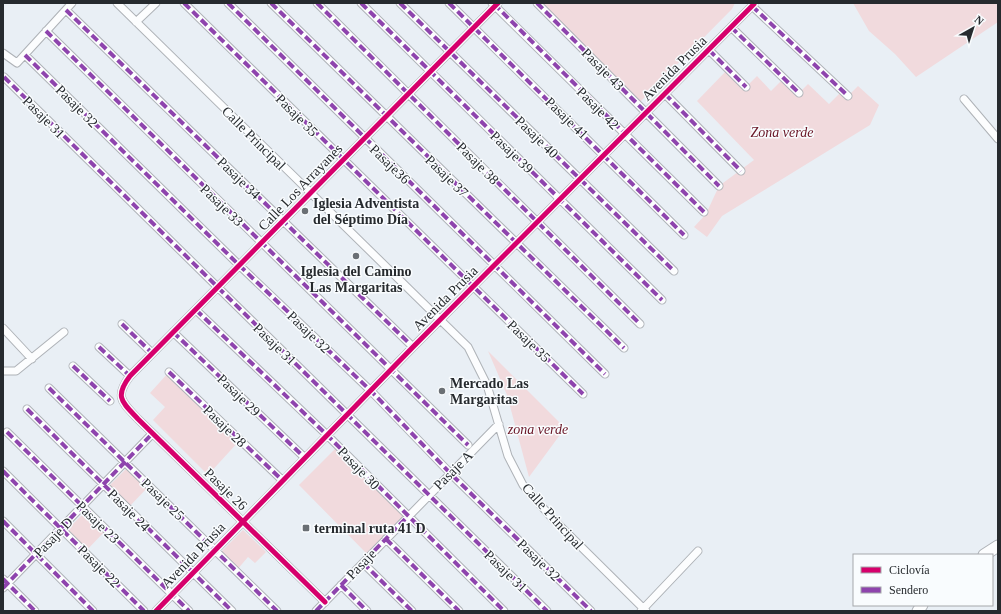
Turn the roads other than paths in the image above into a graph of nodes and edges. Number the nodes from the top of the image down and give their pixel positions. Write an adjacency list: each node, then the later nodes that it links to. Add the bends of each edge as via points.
1 (72, 3): 13 (street)
2 (117, 3): 14 (street, Calle Principal)
3 (156, 3): 14 (street)
4 (184, 3): 36 (street, Pasaje 35)
5 (228, 3): 33 (street, Pasaje36)
6 (271, 3): 31 (street, Pasaje 37)
7 (317, 3): 27 (street, Pasaje 38)
8 (361, 3): 22 (street, Pasaje 39)
9 (400, 3): 20 (street, Pasaje 40)
10 (449, 3): 16 (street, Pasaje 41)
11 (537, 3): 30 (street, Pasaje 43)
12 (495, 4): 16 (street, Calle Los Arrayanes); 32 (street, Pasaje 42)
13 (66, 10): 17 (street); 43 (street, Pasaje 34)
14 (136, 22): 40 (street, Calle Principal)
15 (731, 27): 18 (street, Avenida Prusia); 26 (street); 28 (street, Avenida Prusia, via 753,5)
16 (475, 28): 20 (street, Calle Los Arrayanes); 35 (street, Pasaje 41)
17 (46, 31): 21 (street); 46 (street, Pasaje 33)
18 (709, 50): 24 (street); 25 (street, Avenida Prusia)
19 (3, 53): 21 (street, via 17,63)
20 (451, 53): 22 (street, Calle Los Arrayanes); 38 (street, Pasaje 40)
21 (25, 54): 49 (street, Pasaje 32)
22 (431, 72): 27 (street, Calle Los Arrayanes); 41 (street, Pasaje 39)
23 (4, 77): 52 (street, Pasaje 31)
24 (746, 87)
25 (665, 94): 30 (street, Avenida Prusia); 37 (street)
26 (799, 94)
27 (409, 95): 31 (street, Calle Los Arrayanes); 44 (street, Pasaje 38)
28 (848, 96)
29 (964, 99): 34 (street)
30 (647, 112): 32 (street, Avenida Prusia); 39 (street, Pasaje 43)
31 (386, 117): 33 (street, Calle Los Arrayanes); 47 (street, Pasaje 37)
32 (625, 134): 35 (street, Avenida Prusia); 42 (street, Pasaje 42)
33 (364, 138): 36 (street, Calle Los Arrayanes); 48 (street, Pasaje36)
34 (998, 139)
35 (604, 155): 38 (street, Avenida Prusia); 45 (street, Pasaje 41)
36 (343, 160): 40 (street, Calle Los Arrayanes); 51 (street, Pasaje 35)
37 (741, 171)
38 (580, 179): 41 (street, Avenida Prusia); 50 (street, Pasaje 40)
39 (719, 186)
40 (311, 194): 43 (street, Calle Los Arrayanes); 55 (street, Calle Principal)
41 (560, 199): 44 (street, Avenida Prusia); 53 (street, Pasaje 39)
42 (704, 212)
43 (284, 222): 46 (street, Calle Los Arrayanes); 62 (street, Pasaje 34)
44 (538, 222): 47 (street, Avenida Prusia); 57 (street, Pasaje 38)
45 (684, 235)
46 (262, 243): 49 (street, Calle Los Arrayanes); 67 (street, Pasaje 33)
47 (517, 243): 48 (street, Avenida Prusia); 63 (street, Pasaje 37)
48 (495, 265): 51 (street, Avenida Prusia); 70 (street, Pasaje36)
49 (240, 266): 52 (street, Calle Los Arrayanes); 74 (street, Pasaje 32)
50 (674, 271)
51 (473, 287): 55 (street, Avenida Prusia); 75 (street, Pasaje 35)
52 (218, 288): 54 (street, Calle Los Arrayanes); 78 (street, Pasaje 31)
53 (662, 300)
54 (196, 310): 60 (street, Calle Los Arrayanes); 82 (street, Pasaje 30)
55 (440, 320): 62 (street, Avenida Prusia); 79 (street, Calle Principal, via 468,347 488,385)
56 (122, 324): 64 (street)
57 (640, 324)
58 (3, 328): 65 (street)
59 (64, 332): 65 (street)
60 (173, 332): 64 (street, Calle Los Arrayanes); 84 (street, Pasaje 29)
61 (99, 347): 71 (street)
62 (413, 347): 67 (street, Avenida Prusia)
63 (624, 348)
64 (152, 353): 71 (street, Calle Los Arrayanes)
65 (32, 359): 68 (street, via 16,371)
66 (73, 366): 76 (street)
67 (391, 370): 74 (street, Avenida Prusia); 83 (street, Pasaje 33)
68 (3, 371)
69 (168, 372): 88 (street, Pasaje 28)
70 (605, 374)
71 (130, 376): 73 (street, Calle Los Arrayanes)
72 (49, 388): 85 (street, Pasaje 25)
73 (121, 388): 81 (street, Pasaje 26, via 125,405)
74 (371, 391): 78 (street, Avenida Prusia); 87 (street, Pasaje 32)
75 (583, 394)
76 (110, 401)
77 (27, 409): 89 (street, Pasaje 24)
78 (348, 414): 82 (street, Avenida Prusia); 90 (street, Pasaje 31)
79 (499, 424): 87 (street, Pasaje A); 109 (street, Calle Principal, via 508,456 523,485)
80 (7, 432): 91 (street, Pasaje 23)
81 (152, 434): 85 (street, Pasaje D); 94 (street, Pasaje 26)
82 (327, 435): 84 (street, Avenida Prusia); 92 (street, Pasaje 30)
83 (468, 445)
84 (305, 458): 88 (street, Avenida Prusia)
85 (125, 462): 89 (street, Pasaje D); 98 (street, Pasaje 25)
86 (3, 471): 95 (street, Pasaje 22)
87 (451, 473): 90 (street, Pasaje A); 122 (street, Pasaje 32)
88 (282, 480): 94 (street, Avenida Prusia)
89 (103, 484): 91 (street, Pasaje D); 103 (street, Pasaje 24)
90 (429, 495): 92 (street, Pasaje A); 121 (street, Pasaje 31)
91 (82, 506): 95 (street, Pasaje D); 106 (street, Pasaje 23)
92 (407, 517): 96 (street, Pasaje); 120 (street, Pasaje 30)
93 (3, 521): 100 (street)
94 (243, 522): 98 (street, Avenida Prusia); 107 (street, Pasaje 26)
95 (61, 528): 100 (street, Pasaje D); 112 (street, Pasaje 22)
96 (386, 539): 102 (street, Pasaje); 119 (street)
97 (998, 546): 101 (street)
98 (215, 550): 103 (street, Avenida Prusia); 116 (street, Pasaje 25)
99 (698, 552): 109 (street)
100 (36, 554): 104 (street, Pasaje D); 111 (street)
101 (986, 554)
102 (363, 563): 105 (street, Pasaje); 118 (street)
103 (193, 573): 106 (street, Avenida Prusia); 115 (street, Pasaje 24)
104 (4, 583): 110 (street)
105 (341, 585): 107 (street, Pasaje); 117 (street)
106 (172, 595): 113 (street, Avenida Prusia); 114 (street, Pasaje 23)
107 (325, 602): 108 (street, Pasaje)
108 (319, 610)
109 (643, 610)
110 (35, 611)
111 (93, 611)
112 (144, 611)
113 (156, 611)
114 (189, 611)
115 (232, 611)
116 (277, 611)
117 (367, 611)
118 (412, 611)
119 (459, 611)
120 (504, 611)
121 (547, 611)
122 (591, 611)

